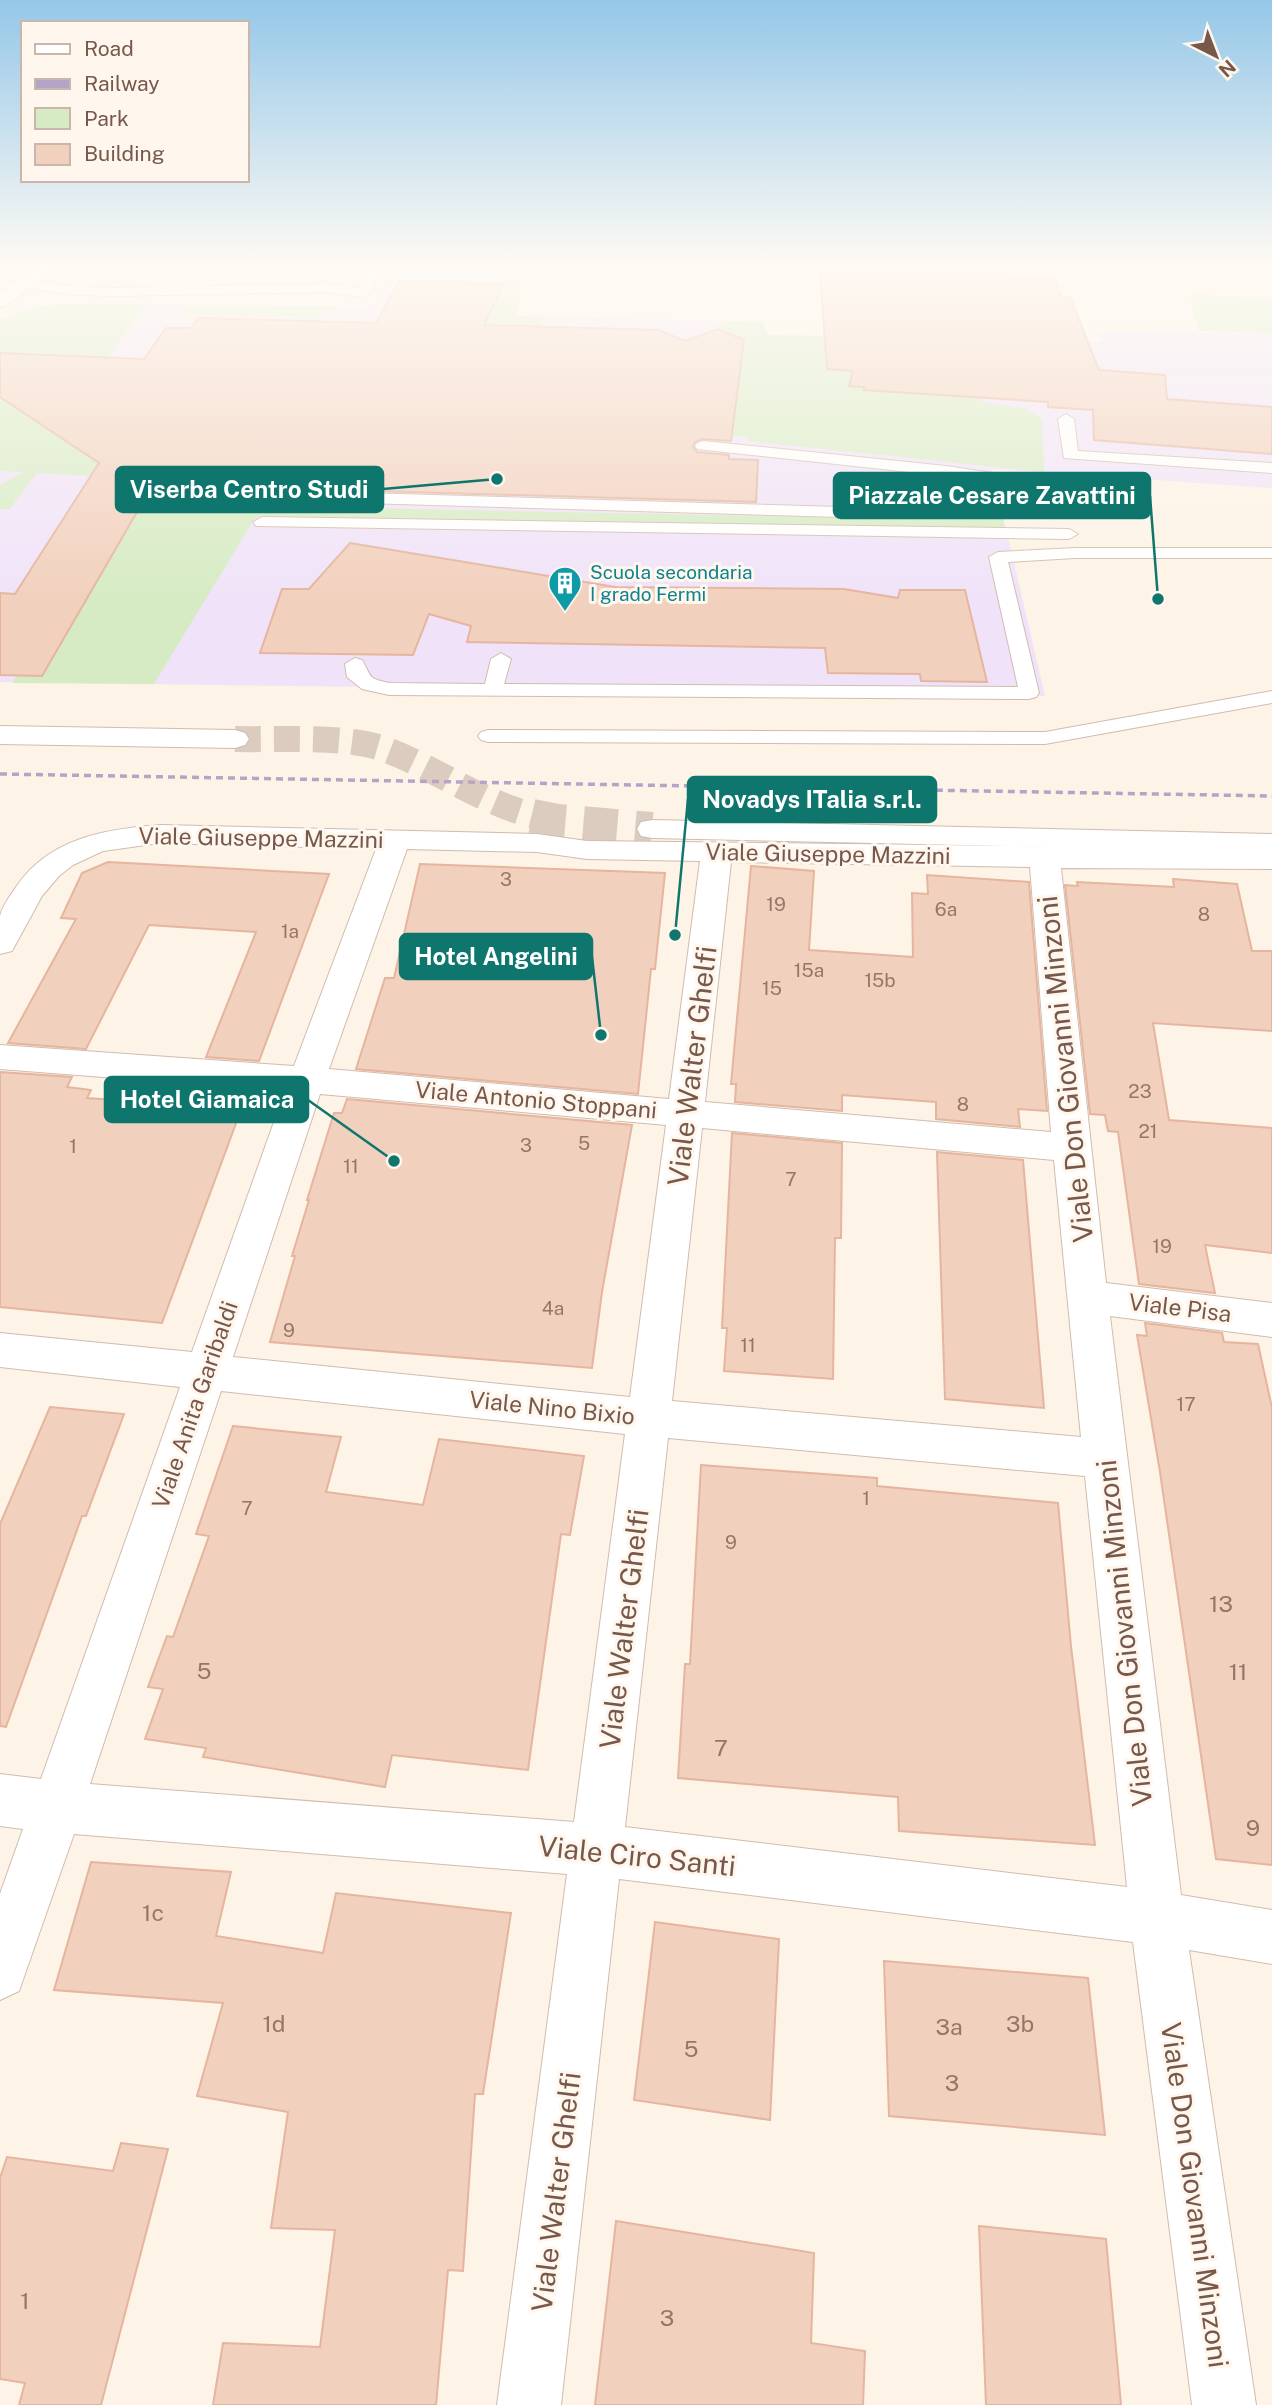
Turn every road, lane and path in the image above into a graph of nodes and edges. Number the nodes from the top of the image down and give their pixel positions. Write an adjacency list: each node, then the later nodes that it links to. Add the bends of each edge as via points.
1 (1066, 419): 3 (lane, via 1069,455)
2 (703, 446): 4 (lane)
3 (1272, 468)
4 (946, 471): 5 (lane); 6 (lane, via 939,494 901,506 841,512)
5 (1054, 487)
6 (363, 498)
7 (262, 522): 8 (lane)
8 (1069, 534)
9 (1272, 553): 12 (lane, via 998,557 1029,693)
10 (501, 659): 12 (lane)
11 (355, 664): 12 (lane, via 357,677 389,689)
12 (493, 689)
13 (1272, 697): 15 (lane, via 1045,738)
14 (0, 735): 16 (street)
15 (488, 736)
16 (235, 739)
17 (652, 829): 19 (street, Viale Giuseppe Mazzini)
18 (395, 840): 20 (street, Viale Giuseppe Mazzini); 23 (street, Viale Giuseppe Mazzini, via 123,836 60,859); 26 (street, Viale Anita Garibaldi)
19 (1272, 843)
20 (718, 852): 21 (street, Viale Giuseppe Mazzini); 27 (street, Viale Walter Ghelfi)
21 (1045, 858): 22 (street, Viale Giuseppe Mazzini); 28 (street, Viale Don Giovanni Minzoni)
22 (1272, 859)
23 (8, 915): 24 (street, Viale Giuseppe Mazzini)
24 (0, 943)
25 (0, 1057): 26 (street, Viale Antonio Stoppani)
26 (307, 1080): 27 (street, Viale Antonio Stoppani); 32 (street, Viale Anita Garibaldi)
27 (686, 1114): 28 (street, Viale Antonio Stoppani); 33 (street, Viale Walter Ghelfi)
28 (1071, 1148): 29 (street, Viale Don Giovanni Minzoni)
29 (1088, 1297): 30 (street, Viale Pisa); 34 (street, Viale Don Giovanni Minzoni)
30 (1272, 1320)
31 (0, 1350): 32 (street, Viale Nino Bixio)
32 (206, 1373): 33 (street, Viale Nino Bixio); 36 (street, Viale Anita Garibaldi)
33 (649, 1418): 34 (street, Viale Nino Bixio); 37 (street, Viale Walter Ghelfi)
34 (1104, 1458): 38 (street, Viale Don Giovanni Minzoni)
35 (0, 1800): 36 (street, Viale Ciro Santi)
36 (58, 1807): 37 (street, Viale Ciro Santi); 40 (street, Viale Anita Garibaldi)
37 (598, 1850): 38 (street, Viale Ciro Santi); 41 (street, Viale Walter Ghelfi)
38 (1157, 1919): 39 (street, Viale Ciro Santi); 42 (street, Viale Don Giovanni Minzoni)
39 (1272, 1937)
40 (0, 1972)
41 (529, 2405)
42 (1224, 2405)

